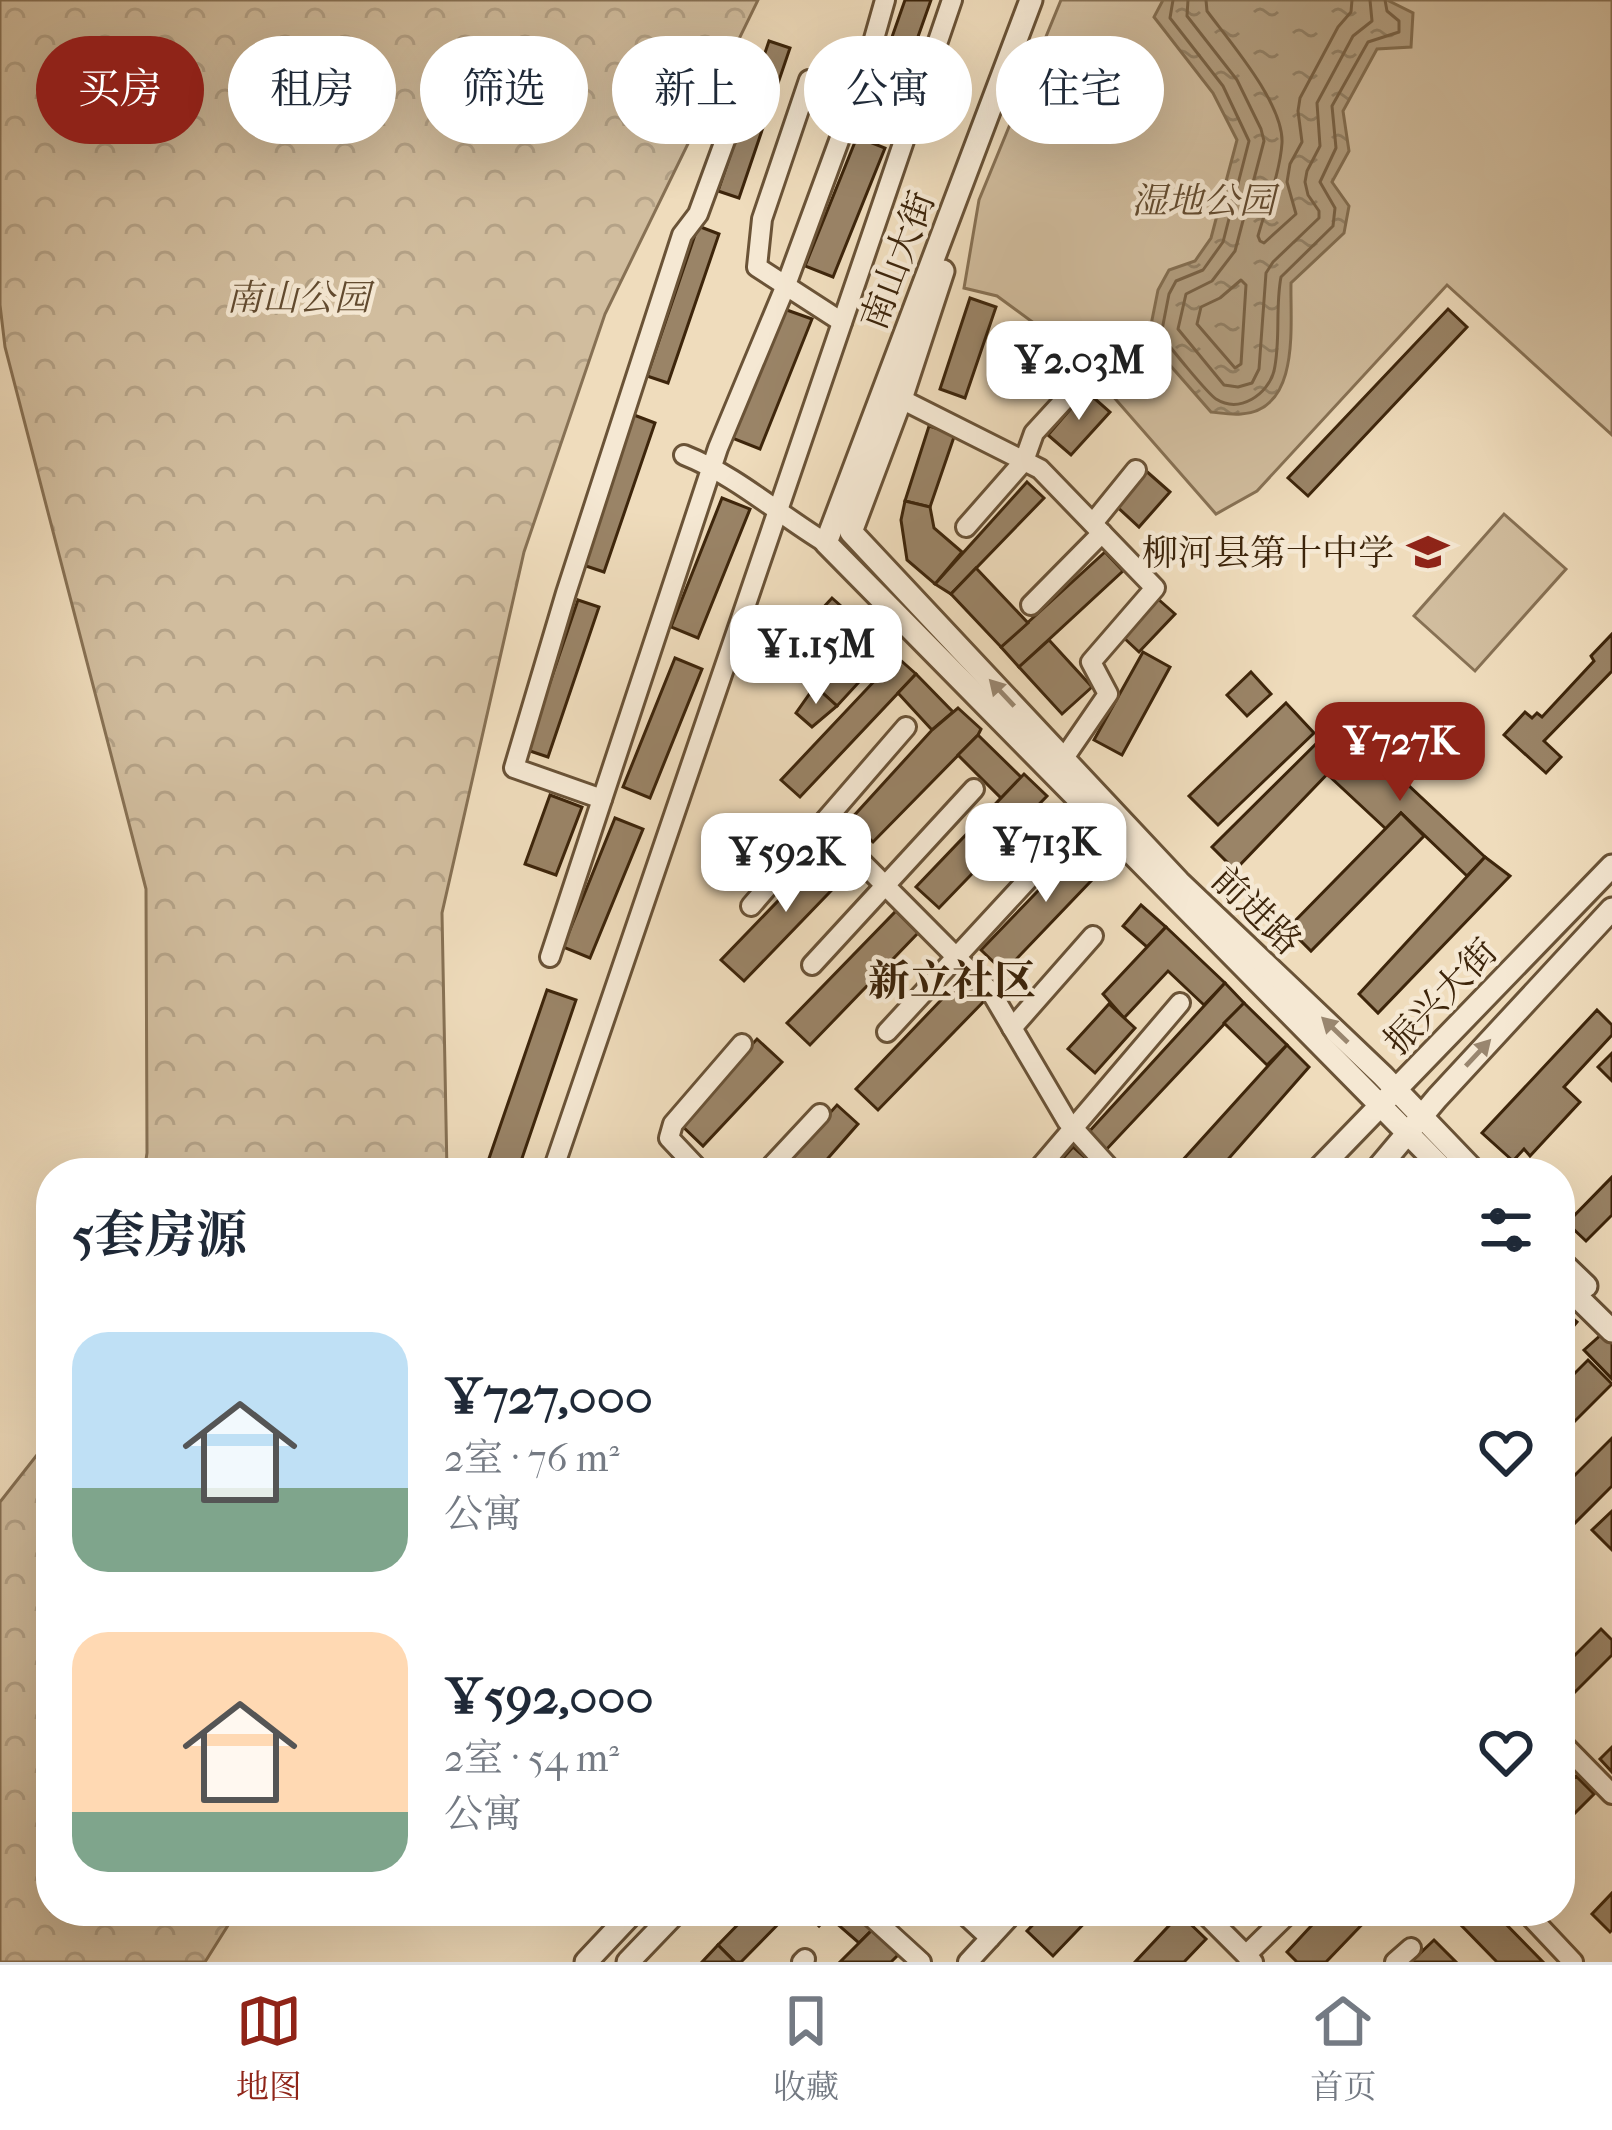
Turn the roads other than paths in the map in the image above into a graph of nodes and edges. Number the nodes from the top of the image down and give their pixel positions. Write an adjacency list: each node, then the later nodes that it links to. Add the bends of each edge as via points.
1 (885, 0): 5 (street)
2 (952, 0): 6 (street)
3 (1031, 0): 23 (street, 南山大街)
4 (1042, 0): 14 (street, 南山大街)
5 (875, 36)
6 (940, 36)
7 (804, 95): 11 (street, via 762,219 757,267)
8 (724, 144): 28 (street, via 682,235 514,768)
9 (838, 144): 11 (street)
10 (902, 144): 12 (street)
11 (786, 284): 12 (street); 17 (street)
12 (842, 322): 19 (street)
13 (1067, 397): 16 (street, via 1034,434)
14 (901, 399): 16 (street); 22 (street, 南山大街)
15 (684, 455): 17 (street)
16 (1024, 461): 20 (street); 21 (street)
17 (712, 466): 19 (street); 28 (street)
18 (1136, 470): 21 (street)
19 (778, 508): 23 (street); 48 (street)
20 (965, 527)
21 (1097, 528): 24 (street); 26 (street, via 1155,588 1091,662 1108,694)
22 (850, 532): 26 (street, 前进路, one-way to 22)
23 (826, 543): 44 (street, 前进路)
24 (1031, 605)
25 (906, 727): 29 (street)
26 (1064, 758): 43 (street, 前进路, one-way to 26, via 1179,882)
27 (974, 789): 32 (street)
28 (602, 799): 36 (street)
29 (823, 824): 32 (street); 33 (street)
30 (1058, 847): 37 (street)
31 (1612, 866): 43 (street, 振兴大街)
32 (885, 886): 37 (street); 38 (street)
33 (751, 906)
34 (1612, 909): 46 (street, 振兴大街, one-way to 34)
35 (1093, 936): 40 (street)
36 (550, 957)
37 (956, 957): 40 (street); 41 (street)
38 (812, 965)
39 (1180, 1003): 47 (street)
40 (1012, 1028): 47 (street)
41 (887, 1032)
42 (742, 1044): 49 (street, via 673,1124 669,1138)
43 (1395, 1088): 44 (street, 振兴大街); 46 (street, 前进路)
44 (1380, 1107): 46 (street, 前进路); 53 (street, 振兴大街)
45 (820, 1114): 50 (street)
46 (1414, 1126): 54 (street, 振兴大街); 55 (street, 前进路); 56 (street, 前进路)
47 (1074, 1128): 51 (street); 52 (street)
48 (557, 1158)
49 (688, 1158)
50 (780, 1158)
51 (1048, 1158)
52 (1101, 1158)
53 (1330, 1158)
54 (1387, 1158)
55 (1436, 1158)
56 (1457, 1158)
57 (1575, 1276): 59 (street)
58 (1575, 1295): 60 (street)
59 (1612, 1312)
60 (1612, 1331)
61 (1575, 1756): 62 (street)
62 (1612, 1794)
63 (620, 1926): 73 (street)
64 (663, 1926): 74 (street)
65 (881, 1926): 75 (street)
66 (977, 1926): 71 (street)
67 (1002, 1926): 71 (street)
68 (1217, 1926): 72 (street)
69 (1278, 1926): 72 (street)
70 (1539, 1926): 77 (street)
71 (990, 1938): 76 (street)
72 (1250, 1959)
73 (586, 1962)
74 (628, 1962)
75 (921, 1962)
76 (968, 1962)
77 (1574, 1962)

